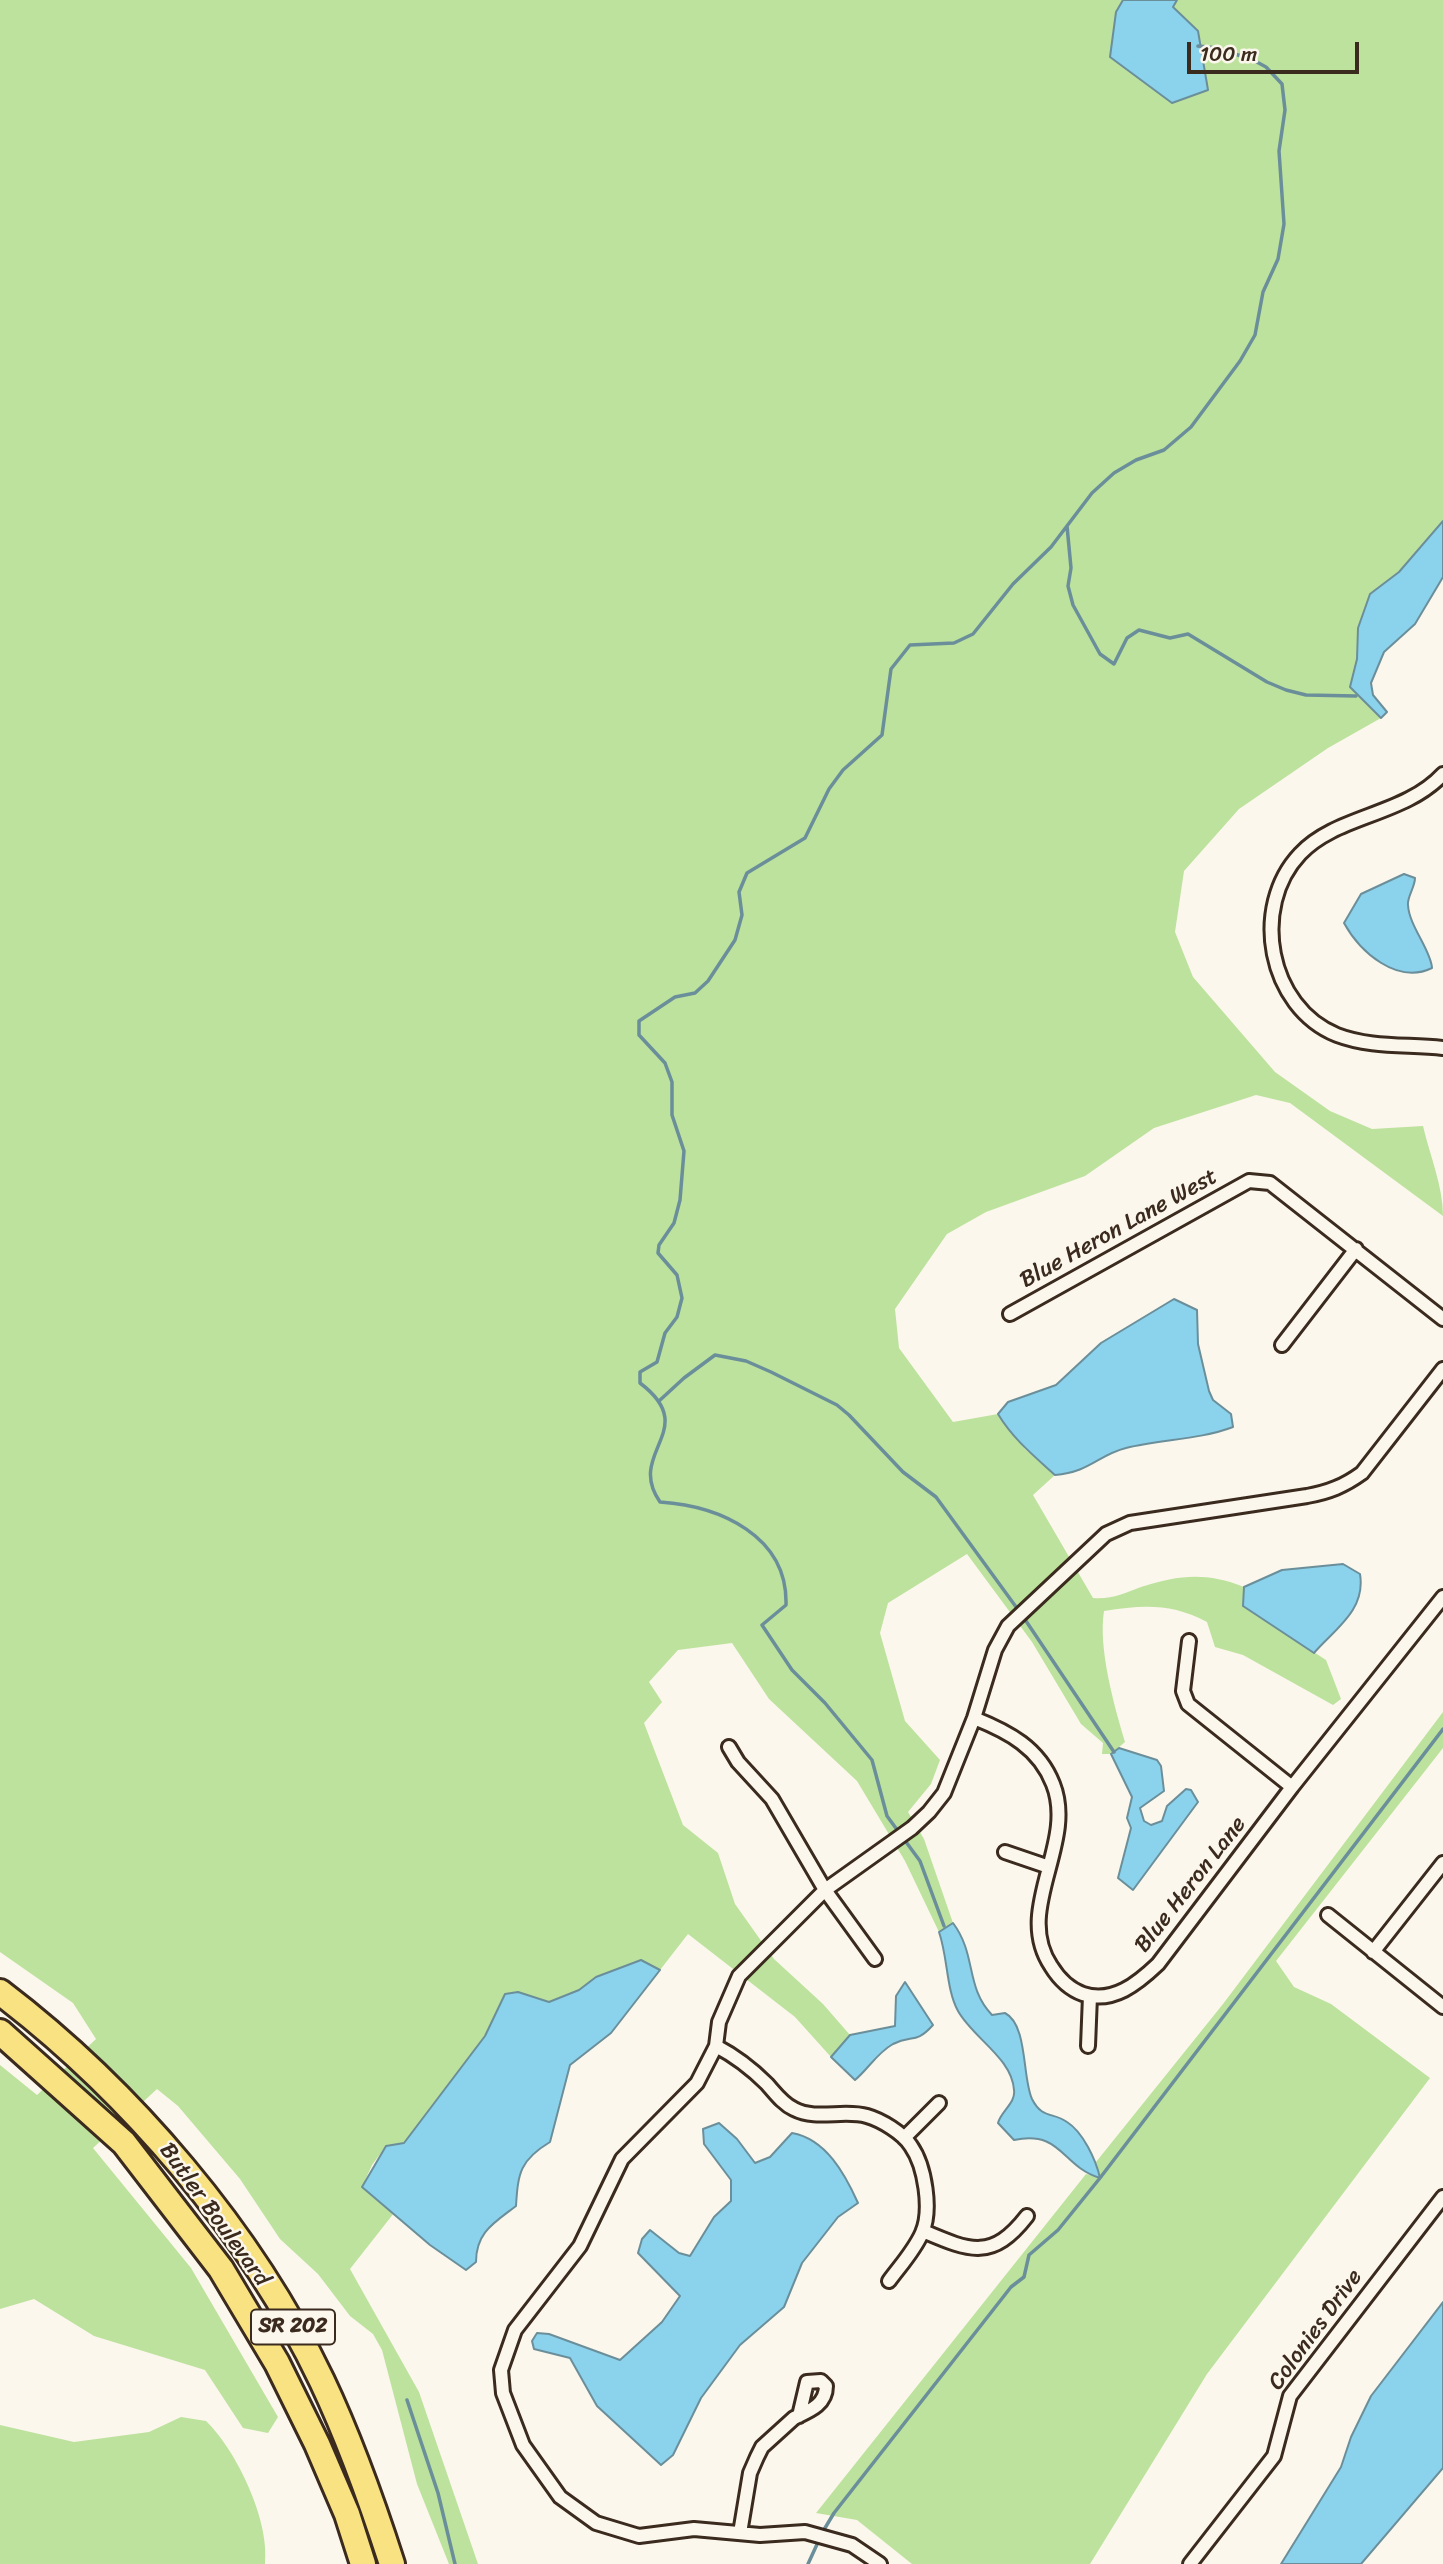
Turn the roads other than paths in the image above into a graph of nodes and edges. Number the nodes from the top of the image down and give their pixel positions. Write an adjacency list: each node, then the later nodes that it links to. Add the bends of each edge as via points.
1 (1443, 774): 2 (street, via 1428,789 1319,839 1300,854 1274,901 1271,948 1298,1004 1336,1035 1364,1042)
2 (1443, 1048)
3 (1356, 1250): 4 (street, Blue Heron Lane West, via 1270,1182 1249,1181); 5 (street); 6 (street)
4 (1010, 1314)
5 (1443, 1319)
6 (1282, 1345)
7 (1443, 1369): 10 (street, via 1362,1473 1335,1490 1130,1523 1107,1534 1009,1626 995,1650)
8 (1443, 1597): 12 (street, Blue Heron Lane)
9 (1189, 1641): 12 (street, via 1183,1691 1188,1704)
10 (974, 1718): 15 (street, via 1026,1744 1042,1760 1054,1787 1058,1815); 16 (street, via 944,1793 912,1828)
11 (729, 1747): 16 (street, via 772,1799)
12 (1292, 1787): 21 (street, Blue Heron Lane, via 1158,1964 1123,1991)
13 (1004, 1852): 15 (street)
14 (1443, 1863): 18 (street)
15 (1049, 1867): 21 (street, via 1038,1910 1042,1953 1072,1990)
16 (825, 1890): 19 (street); 24 (street, via 739,1976 719,2022)
17 (1328, 1915): 18 (street)
18 (1373, 1952): 22 (street)
19 (876, 1959)
20 (0, 1992): 35 (highway, Butler Boulevard / SR 202, via 74,2050 142,2119 218,2214 282,2307 321,2380 365,2480)
21 (1090, 1996): 25 (street)
22 (1443, 2007)
23 (0, 2032): 34 (highway, Butler Boulevard / SR 202, via 124,2143 221,2269 317,2444)
24 (716, 2046): 27 (street, via 747,2065 797,2111 865,2115); 33 (street, via 696,2083 622,2158 580,2246 515,2330 501,2370 506,2402 523,2445 560,2497 596,2524 639,2536 694,2529)
25 (1088, 2046)
26 (939, 2103): 27 (street)
27 (904, 2138): 30 (street, via 919,2162 927,2204)
28 (1443, 2197): 37 (street, Colonies Drive, via 1290,2396 1273,2456)
29 (1027, 2216): 30 (street, via 1016,2230 982,2250 963,2248)
30 (923, 2231): 31 (street)
31 (889, 2281)
32 (799, 2416): 33 (street, via 762,2447 750,2473)
33 (740, 2533): 36 (street, via 805,2532 852,2545)
34 (363, 2564)
35 (392, 2564)
36 (880, 2564)
37 (1190, 2564)

